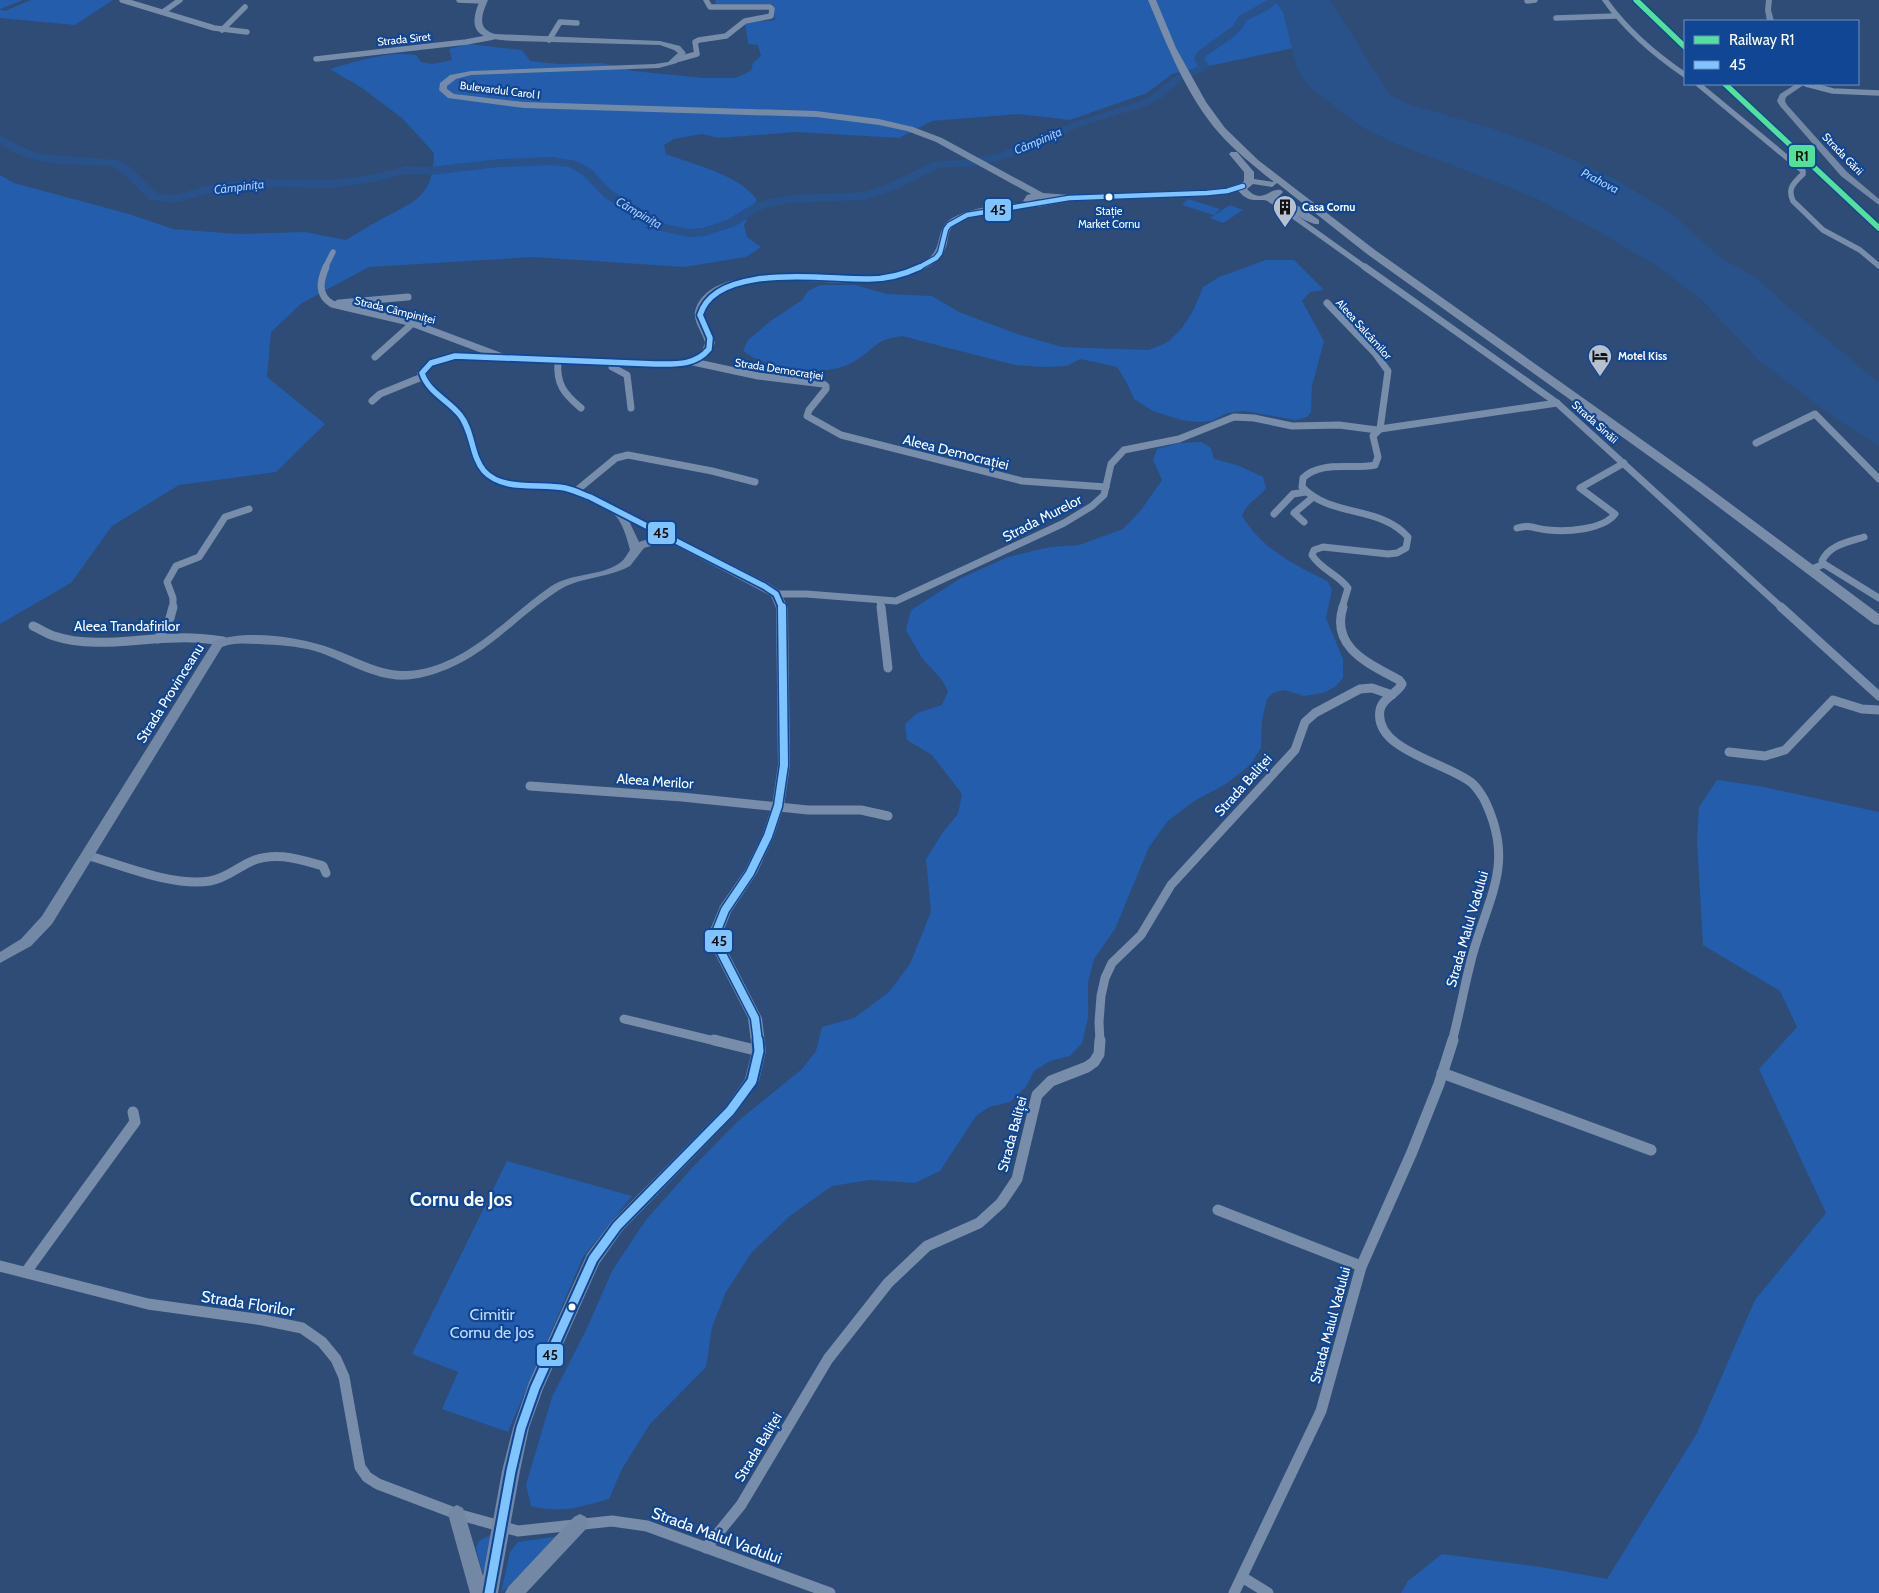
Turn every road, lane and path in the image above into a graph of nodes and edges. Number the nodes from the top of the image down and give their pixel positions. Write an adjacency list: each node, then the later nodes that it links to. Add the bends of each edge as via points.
1 (122, 0): 13 (street)
2 (180, 0): 13 (street)
3 (459, 0): 4 (street)
4 (483, 0): 20 (main road, via 476,24 481,32)
5 (706, 0): 23 (street, via 710,7 771,7 769,18 742,22 724,37 698,40 695,42 697,54)
6 (1146, 0): 24 (highway)
7 (1152, 0): 24 (highway)
8 (1535, 0): 11 (street)
9 (1605, 0): 14 (street)
10 (1769, 0): 16 (main road)
11 (1527, 1)
12 (245, 7): 18 (street)
13 (163, 12): 18 (street)
14 (1616, 16): 15 (street); 25 (street, via 1642,44)
15 (1556, 18)
16 (1771, 20)
17 (577, 23): 21 (street, via 560,22)
18 (222, 30): 19 (street)
19 (247, 32)
20 (493, 36): 21 (main road); 22 (street, Strada Siret)
21 (549, 40): 23 (main road, via 660,43 680,50)
22 (316, 59)
23 (679, 59): 33 (main road, Bulevardul Carol I, via 655,66 478,72 453,77 442,88 458,97 524,106 816,114 856,118 910,129)
24 (1175, 60): 29 (highway)
25 (1684, 74)
26 (1699, 85): 32 (street, via 1742,116)
27 (1799, 85): 40 (main road, Strada Gării, via 1782,98 1782,103 1844,174)
28 (1808, 85): 30 (street, via 1833,91)
29 (1190, 86): 31 (highway); 34 (highway, via 1211,127 1247,168)
30 (1879, 93)
31 (1218, 125): 36 (highway); 43 (highway, via 1271,176)
32 (1803, 171): 44 (street, via 1791,186 1793,201 1823,230 1860,250)
33 (998, 174): 38 (main road); 39 (main road)
34 (1246, 184): 35 (main road, via 1228,191); 36 (highway, via 1262,181); 37 (highway, via 1243,192)
35 (1207, 193): 37 (main road); 39 (main road)
36 (1272, 193): 37 (highway); 43 (highway); 56 (street, Strada Sinăii); 82 (highway, via 1733,520)
37 (1256, 198)
38 (1028, 199): 39 (main road, via 1032,203); 41 (main road)
39 (1041, 200): 41 (main road)
40 (1879, 202)
41 (1013, 207): 52 (main road, via 967,215 954,221 946,229 936,258 920,268 896,276 760,278 730,284 703,305 700,316 710,343 706,354)
42 (333, 252): 47 (street, Strada Câmpiniței, via 324,272 321,291)
43 (1371, 252): 76 (highway)
44 (1879, 266)
45 (408, 297): 47 (street)
46 (1327, 303): 60 (street, Aleea Salcâmilor, via 1388,371)
47 (334, 304): 48 (street, Strada Câmpiniței)
48 (413, 323): 49 (street); 50 (street, Strada Câmpiniței)
49 (375, 357)
50 (505, 358): 51 (main road); 54 (main road, via 445,358 428,365)
51 (558, 361): 53 (main road); 57 (street, via 558,384)
52 (693, 362): 53 (main road); 59 (street, Strada Democrației, via 758,376 823,384 826,389)
53 (614, 363): 58 (street, via 612,367 627,375)
54 (422, 377): 55 (street, via 380,394); 66 (main road, via 461,416 482,467 489,475 511,483)
55 (372, 401)
56 (1557, 403): 60 (street); 62 (street, Strada Sinăii)
57 (581, 408)
58 (631, 408)
59 (807, 416): 65 (street, Aleea Democrației, via 841,434 1022,482)
60 (1379, 429): 65 (street, Strada Murelor, via 1339,425 1292,426 1234,417 1179,439 1124,450 1111,464); 67 (street, via 1373,436 1378,457 1375,465 1312,470 1301,483)
61 (1756, 443): 63 (street, via 1815,414)
62 (1624, 463): 72 (street, via 1580,488 1615,514 1612,518 1574,531 1546,530 1528,524); 87 (street, Strada Sinăii)
63 (1879, 479)
64 (755, 482): 66 (street, via 628,455 616,458)
65 (1106, 487): 79 (street, Strada Murelor, via 1100,501 1064,523 906,597)
66 (576, 491): 69 (main road)
67 (1309, 495): 70 (street, via 1293,494); 71 (street, via 1294,513); 86 (street, Strada Malul Vadului, via 1389,521 1408,537 1406,548 1397,553 1323,547 1314,550 1312,555 1320,566 1346,585 1348,594 1340,619 1342,635 1356,653 1399,680 1402,687)
68 (248, 509): 83 (street, via 225,516 199,557 176,566 167,582 174,601 173,610)
69 (619, 512): 73 (main road); 75 (main road, via 632,536)
70 (1274, 514)
71 (1304, 522)
72 (1516, 528)
73 (669, 537): 75 (main road, Strada Provinceanu); 77 (main road)
74 (1864, 537): 76 (street, via 1829,551)
75 (635, 550): 84 (main road, Strada Provinceanu, via 621,567 561,584 476,651 423,673 378,672 308,645 234,639)
76 (1818, 567): 78 (street, via 1836,570); 80 (highway)
77 (776, 594): 79 (street, Strada Murelor); 91 (main road, via 782,608 784,766)
78 (1879, 598)
79 (880, 601): 85 (street)
80 (1879, 621)
81 (33, 626): 83 (street, Aleea Trandafirilor, via 73,640)
82 (1879, 630)
83 (158, 639): 84 (street, Aleea Trandafirilor)
84 (223, 641): 93 (main road, Strada Provinceanu, via 213,651)
85 (888, 668)
86 (1392, 695): 98 (street, Strada Malul Vadului, via 1380,709 1384,730 1403,747 1473,784 1484,798 1500,855 1500,867 1473,953); 108 (street, Strada Baliței, via 1372,688 1360,688 1310,717 1302,727 1295,750 1172,885 1146,929 1109,968 1104,986 1098,1055 1083,1069 1053,1079 1040,1089 1021,1166 1011,1190 991,1214 979,1223 927,1246 888,1283 828,1360 741,1505)
87 (1879, 696)
88 (1879, 710): 89 (street, via 1862,709 1833,700 1785,750 1763,756)
89 (1729, 752)
90 (530, 786): 91 (street, Aleea Merilor)
91 (778, 806): 92 (street, Aleea Merilor, via 826,811 861,810); 97 (main road, via 760,855 724,910 717,930 720,950 754,1018)
92 (888, 816)
93 (86, 855): 94 (street, via 195,881 211,881 264,857 309,862 323,866); 95 (main road, Strada Provinceanu, via 39,931 18,950)
94 (326, 873)
95 (0, 958)
96 (624, 1019): 97 (street)
97 (759, 1051): 107 (main road, via 752,1081 743,1096 617,1226 593,1259 526,1411)
98 (1442, 1073): 100 (street); 103 (street, Strada Malul Vadului, via 1418,1138)
99 (133, 1112): 104 (street, via 135,1122)
100 (1651, 1150)
101 (1218, 1210): 103 (street)
102 (0, 1266): 104 (street, Strada Florilor)
103 (1361, 1266): 109 (street, Strada Malul Vadului, via 1320,1414)
104 (26, 1272): 105 (street, Strada Florilor, via 148,1304 302,1328 322,1342 336,1359 344,1378 360,1467 368,1477 378,1484)
105 (457, 1514): 107 (street, Strada Florilor); 110 (main road)
106 (580, 1523): 107 (street, Strada Malul Vadului, via 518,1531); 108 (street, Strada Malul Vadului, via 612,1521 647,1526); 112 (main road)
107 (501, 1528): 111 (main road)
108 (706, 1548): 113 (street, Strada Malul Vadului)
109 (1242, 1577): 114 (street, Strada Malul Vadului); 115 (street)
110 (479, 1593)
111 (489, 1593)
112 (514, 1593)
113 (830, 1593)
114 (1234, 1593)
115 (1268, 1593)

